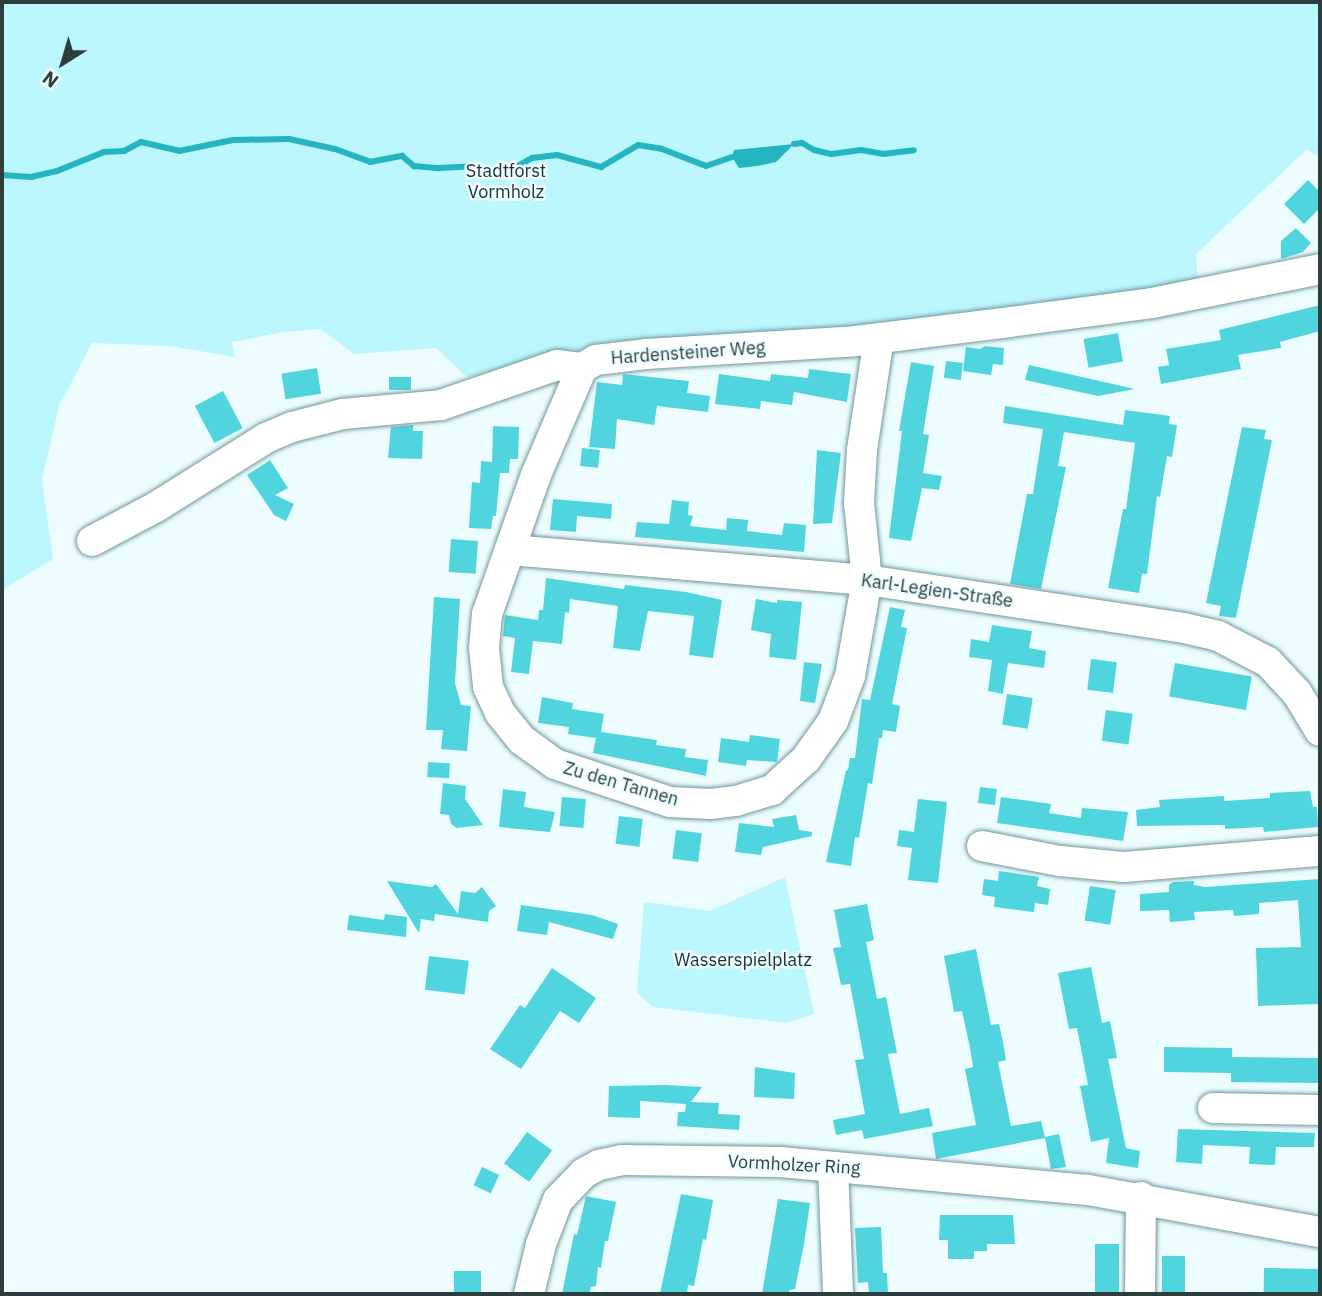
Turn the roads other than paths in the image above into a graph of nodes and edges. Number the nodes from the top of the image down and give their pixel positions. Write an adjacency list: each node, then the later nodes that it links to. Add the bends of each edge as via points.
1 (1320, 269): 2 (street, Hardensteiner Weg, via 1152,303)
2 (879, 338): 3 (street, Hardensteiner Weg, via 646,354 596,360); 6 (street, Zu den Tannen, via 860,490)
3 (582, 368): 4 (street, Hardensteiner Weg, via 557,365 441,405 343,414 292,427); 5 (street, Zu den Tannen, via 561,411)
4 (92, 541)
5 (510, 550): 6 (street, Karl-Legien-Straße); 6 (street, Zu den Tannen, via 487,614 484,648 488,687 500,713 522,740 555,764 670,802 711,804 772,790 806,760 833,721 850,677)
6 (867, 580): 7 (street, Karl-Legien-Straße, via 1218,636 1268,662 1297,693)
7 (1320, 731)
8 (982, 846): 9 (street, via 1124,867)
9 (1320, 851)
10 (1213, 1108): 11 (street)
11 (1320, 1110)
12 (833, 1167): 13 (street, Vormholzer Ring); 15 (street, Vormholzer Ring, via 664,1160 599,1165 569,1185 558,1200); 16 (street)
13 (1141, 1197): 14 (street, Vormholzer Ring); 17 (street)
14 (1320, 1232)
15 (529, 1294)
16 (838, 1294)
17 (1140, 1294)

